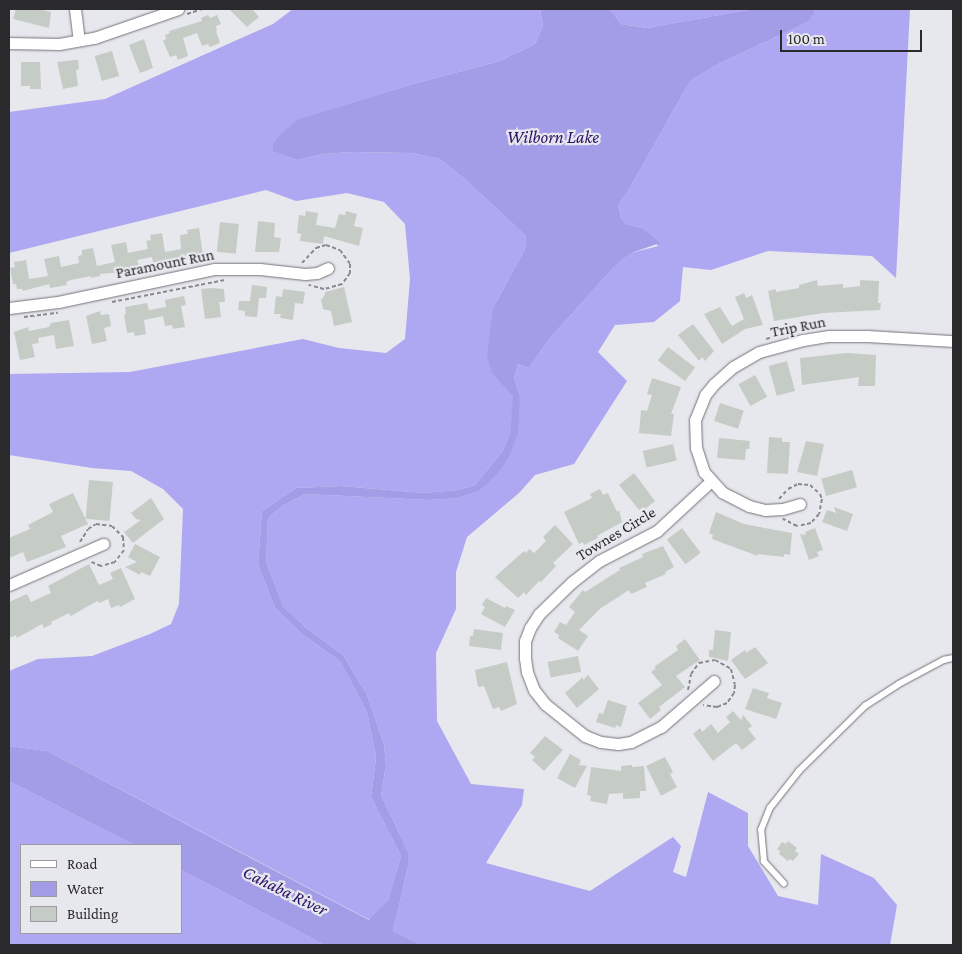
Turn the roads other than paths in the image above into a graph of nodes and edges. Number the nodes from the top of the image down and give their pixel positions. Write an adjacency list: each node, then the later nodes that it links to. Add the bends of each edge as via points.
1 (75, 9): 3 (street)
2 (177, 9): 3 (street)
3 (79, 40): 4 (street, via 60,44)
4 (9, 43)
5 (328, 268): 6 (street, Paramount Run, via 305,274 260,269 214,269 58,302)
6 (9, 308)
7 (953, 341): 8 (street, Trip Run, via 829,336 772,347 744,360 714,384 698,408 696,448 704,472)
8 (711, 481): 9 (street, Trip Run, via 734,500 765,510); 13 (street, Townes Circle, via 657,531 599,561 572,582 539,614 530,628 525,641 525,658 534,690 545,704 585,736 601,742 631,742 661,727)
9 (800, 504)
10 (103, 544): 11 (street)
11 (9, 585)
12 (953, 658): 14 (lane, via 899,684 865,706 799,771 770,808 761,830 764,862)
13 (714, 681)
14 (784, 884)

